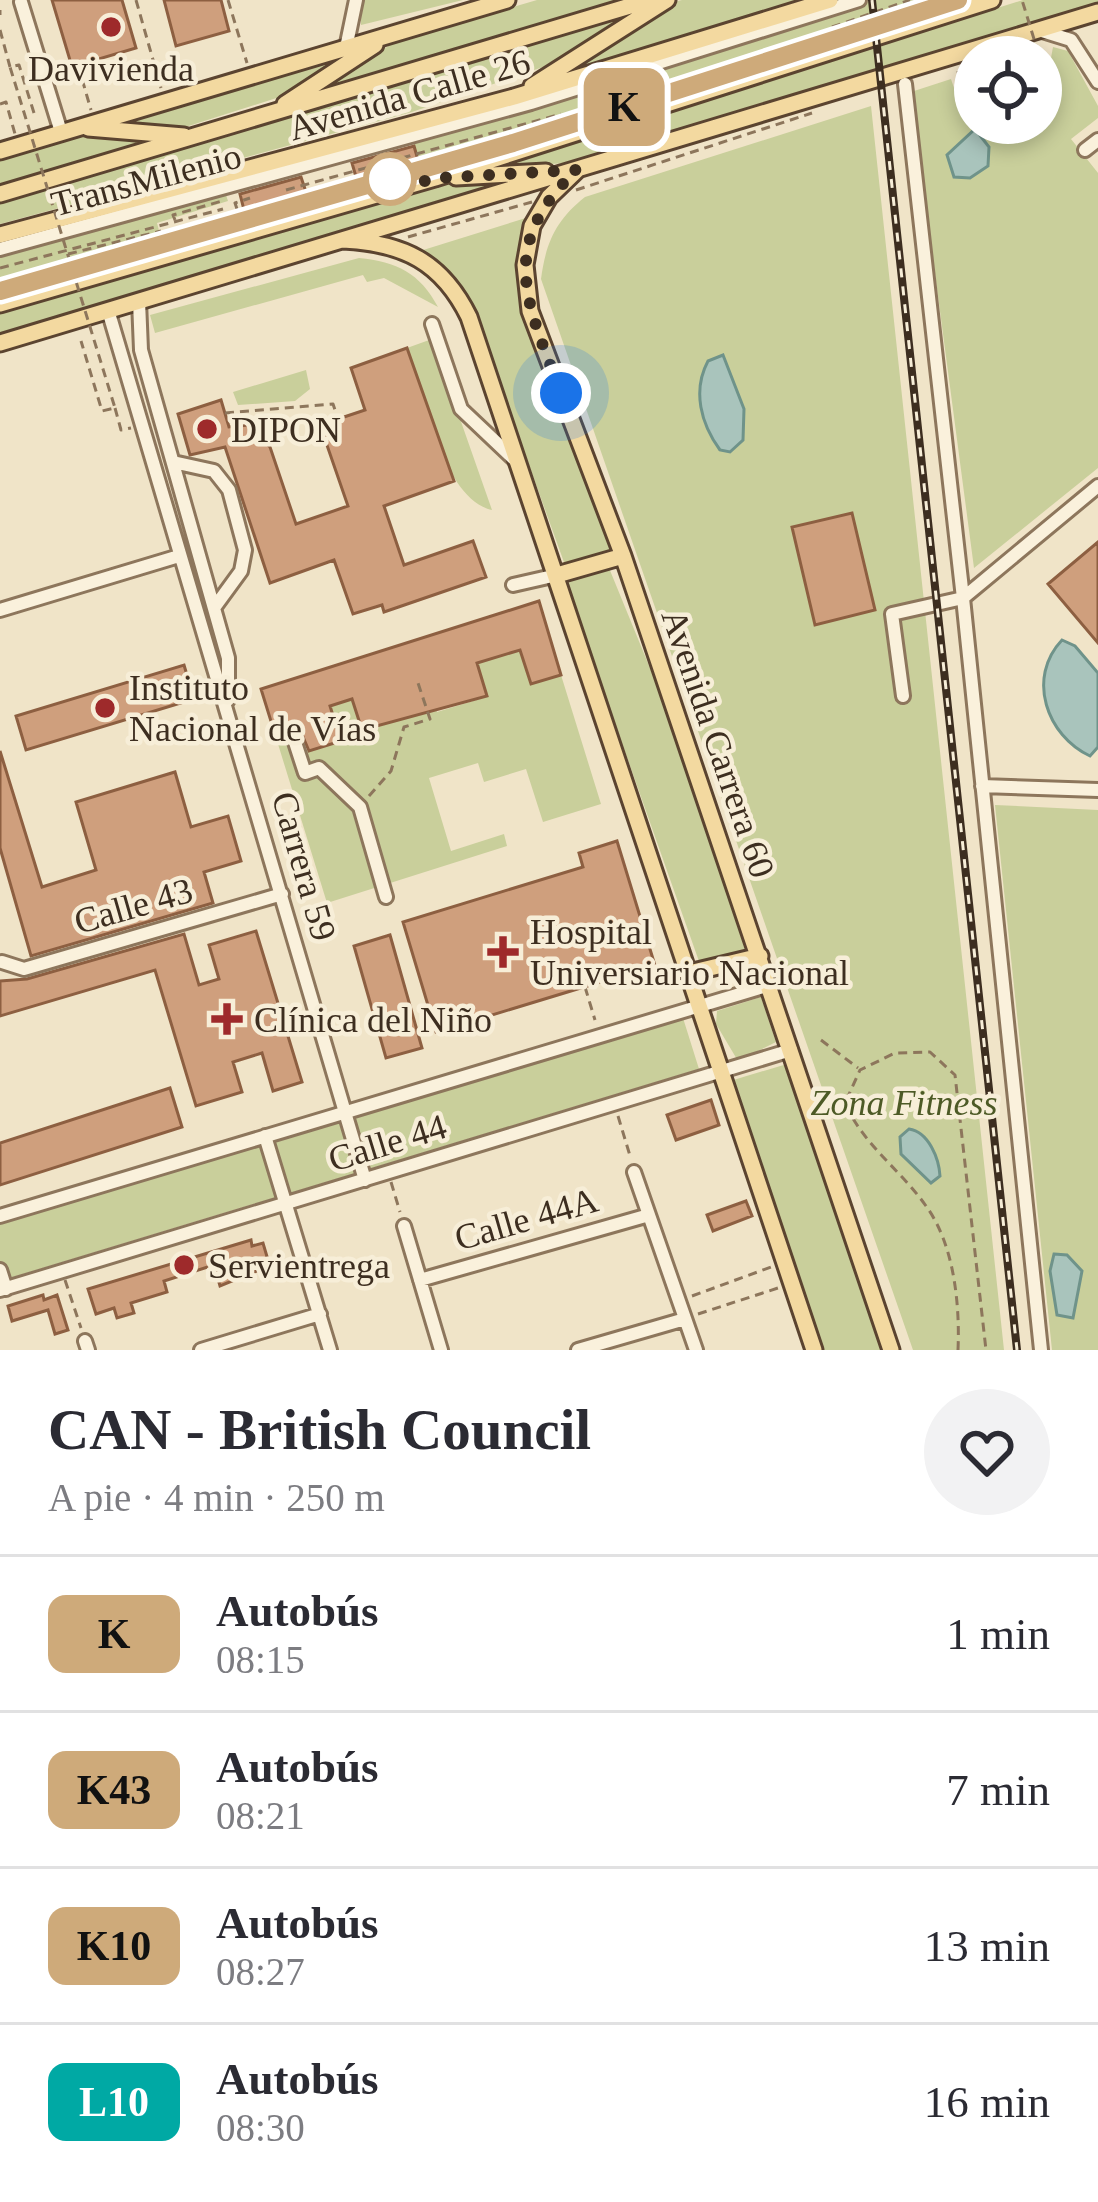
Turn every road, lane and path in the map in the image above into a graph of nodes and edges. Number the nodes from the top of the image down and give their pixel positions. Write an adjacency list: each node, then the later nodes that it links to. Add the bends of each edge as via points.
1 (136, 0): 29 (path)
2 (228, 0): 25 (path)
3 (356, 0): 20 (street)
4 (507, 0): 18 (main road)
5 (650, 0): 34 (main road, Avenida Calle 26)
6 (667, 0): 28 (main road)
7 (830, 0): 28 (main road, Avenida Calle 26)
8 (859, 0): 54 (street, TransMilenio, via 531,104)
9 (910, 0): 15 (path)
10 (958, 0): 57 (street, TransMilenio, via 513,143)
11 (992, 0): 43 (main road)
12 (1022, 0): 19 (path, bridge)
13 (20, 2): 36 (street)
14 (1098, 12): 17 (main road)
15 (833, 26)
16 (0, 30): 22 (path)
17 (1035, 31): 26 (street, via 1071,40); 42 (main road)
18 (393, 34): 20 (main road); 34 (main road)
19 (1033, 36)
20 (346, 48): 25 (main road)
21 (78, 65): 35 (path)
22 (10, 67): 32 (path, bridge, via 19,64); 55 (path, bridge)
23 (954, 69): 24 (path)
24 (940, 74)
25 (251, 76): 29 (main road)
26 (1098, 82)
27 (905, 84): 75 (street)
28 (514, 97): 51 (main road, Avenida Calle 26)
29 (164, 102): 35 (main road)
30 (0, 104): 38 (path, via 6,102)
31 (821, 110): 46 (path)
32 (34, 113)
33 (563, 113): 44 (path)
34 (269, 115): 37 (main road, Avenida Calle 26)
35 (86, 121): 36 (main road); 37 (main road)
36 (61, 132): 41 (main road)
37 (193, 137): 45 (main road, Avenida Calle 26)
38 (16, 138)
39 (1098, 140): 40 (street)
40 (1085, 150)
41 (0, 151)
42 (577, 170): 43 (main road); 46 (main road, Avenida Carrera 60); 52 (main road)
43 (435, 178): 59 (main road)
44 (286, 190)
45 (0, 194)
46 (548, 197): 53 (path); 72 (main road, Avenida Carrera 60, via 526,246 525,286)
47 (250, 198): 48 (path)
48 (236, 202): 50 (path, via 173,215); 55 (path, via 238,212)
49 (223, 208): 50 (path)
50 (175, 222): 56 (path)
51 (0, 235)
52 (344, 240): 53 (main road); 58 (main road)
53 (383, 244): 69 (main road, via 415,254 456,290)
54 (0, 249)
55 (68, 254): 64 (path, bridge)
56 (0, 268)
57 (0, 291)
58 (139, 301): 60 (main road); 68 (street, Carrera 59, via 138,337)
59 (0, 304)
60 (108, 310): 63 (main road); 71 (street, Carrera 59)
61 (432, 324): 69 (street, via 461,410)
62 (81, 341): 64 (path, bridge, via 102,411)
63 (0, 343)
64 (115, 407): 67 (path)
65 (225, 413): 66 (path, via 333,404)
66 (338, 419)
67 (121, 430)
68 (173, 463): 76 (street, Carrera 59); 76 (street, via 214,471 229,490 245,550 241,571)
69 (520, 464): 73 (main road)
70 (1098, 486): 75 (street)
71 (179, 556): 77 (street); 80 (street, Carrera 59)
72 (623, 556): 73 (main road); 87 (main road, Avenida Carrera 60)
73 (557, 575): 74 (street); 89 (main road)
74 (513, 585)
75 (963, 598): 79 (street, via 892,614); 82 (street)
76 (214, 608): 80 (street, Carrera 59, via 230,670)
77 (0, 610)
78 (418, 683): 84 (path, via 430,719 404,728 391,771)
79 (903, 696)
80 (228, 708): 85 (street, Carrera 59)
81 (292, 733): 84 (street, via 305,773 320,768)
82 (982, 786): 83 (street); 127 (street)
83 (1098, 790)
84 (360, 807): 86 (street)
85 (282, 894): 88 (street, Calle 43, via 24,969); 98 (street, Carrera 59)
86 (386, 897)
87 (760, 956): 89 (main road); 90 (main road, Avenida Carrera 60)
88 (2, 962)
89 (689, 973): 92 (main road)
90 (770, 985): 92 (street, Calle 44); 95 (main road, Avenida Carrera 60)
91 (585, 987): 93 (path)
92 (700, 1006): 97 (main road); 98 (street, Calle 44)
93 (595, 1020)
94 (821, 1040): 96 (path)
95 (791, 1050): 97 (street, Calle 44); 124 (main road, Avenida Carrera 60)
96 (860, 1070): 125 (path, via 845,1103 927,1207 946,1245); 126 (path, via 913,1050 945,1061 955,1075)
97 (720, 1072): 102 (street, Calle 44); 123 (main road)
98 (346, 1112): 100 (street, Calle 44); 102 (street, Carrera 59)
99 (617, 1114): 101 (path)
100 (266, 1136): 104 (street); 106 (street, Calle 44)
101 (634, 1172): 105 (street)
102 (365, 1180): 104 (street, Calle 44)
103 (391, 1182): 107 (path)
104 (285, 1204): 113 (street, Calle 44); 115 (street)
105 (649, 1215): 111 (street, Calle 44A); 114 (street)
106 (0, 1216)
107 (404, 1226): 111 (street)
108 (771, 1267): 114 (path)
109 (0, 1270): 113 (street)
110 (65, 1280): 117 (path)
111 (419, 1280): 120 (street)
112 (778, 1288): 116 (path)
113 (3, 1290)
114 (679, 1301): 116 (street)
115 (320, 1314): 118 (street); 119 (street)
116 (685, 1319): 121 (street); 122 (street)
117 (87, 1345)
118 (201, 1350)
119 (330, 1350)
120 (440, 1350)
121 (578, 1350)
122 (696, 1350)
123 (814, 1350)
124 (891, 1350)
125 (958, 1350)
126 (986, 1350)
127 (1041, 1350)

